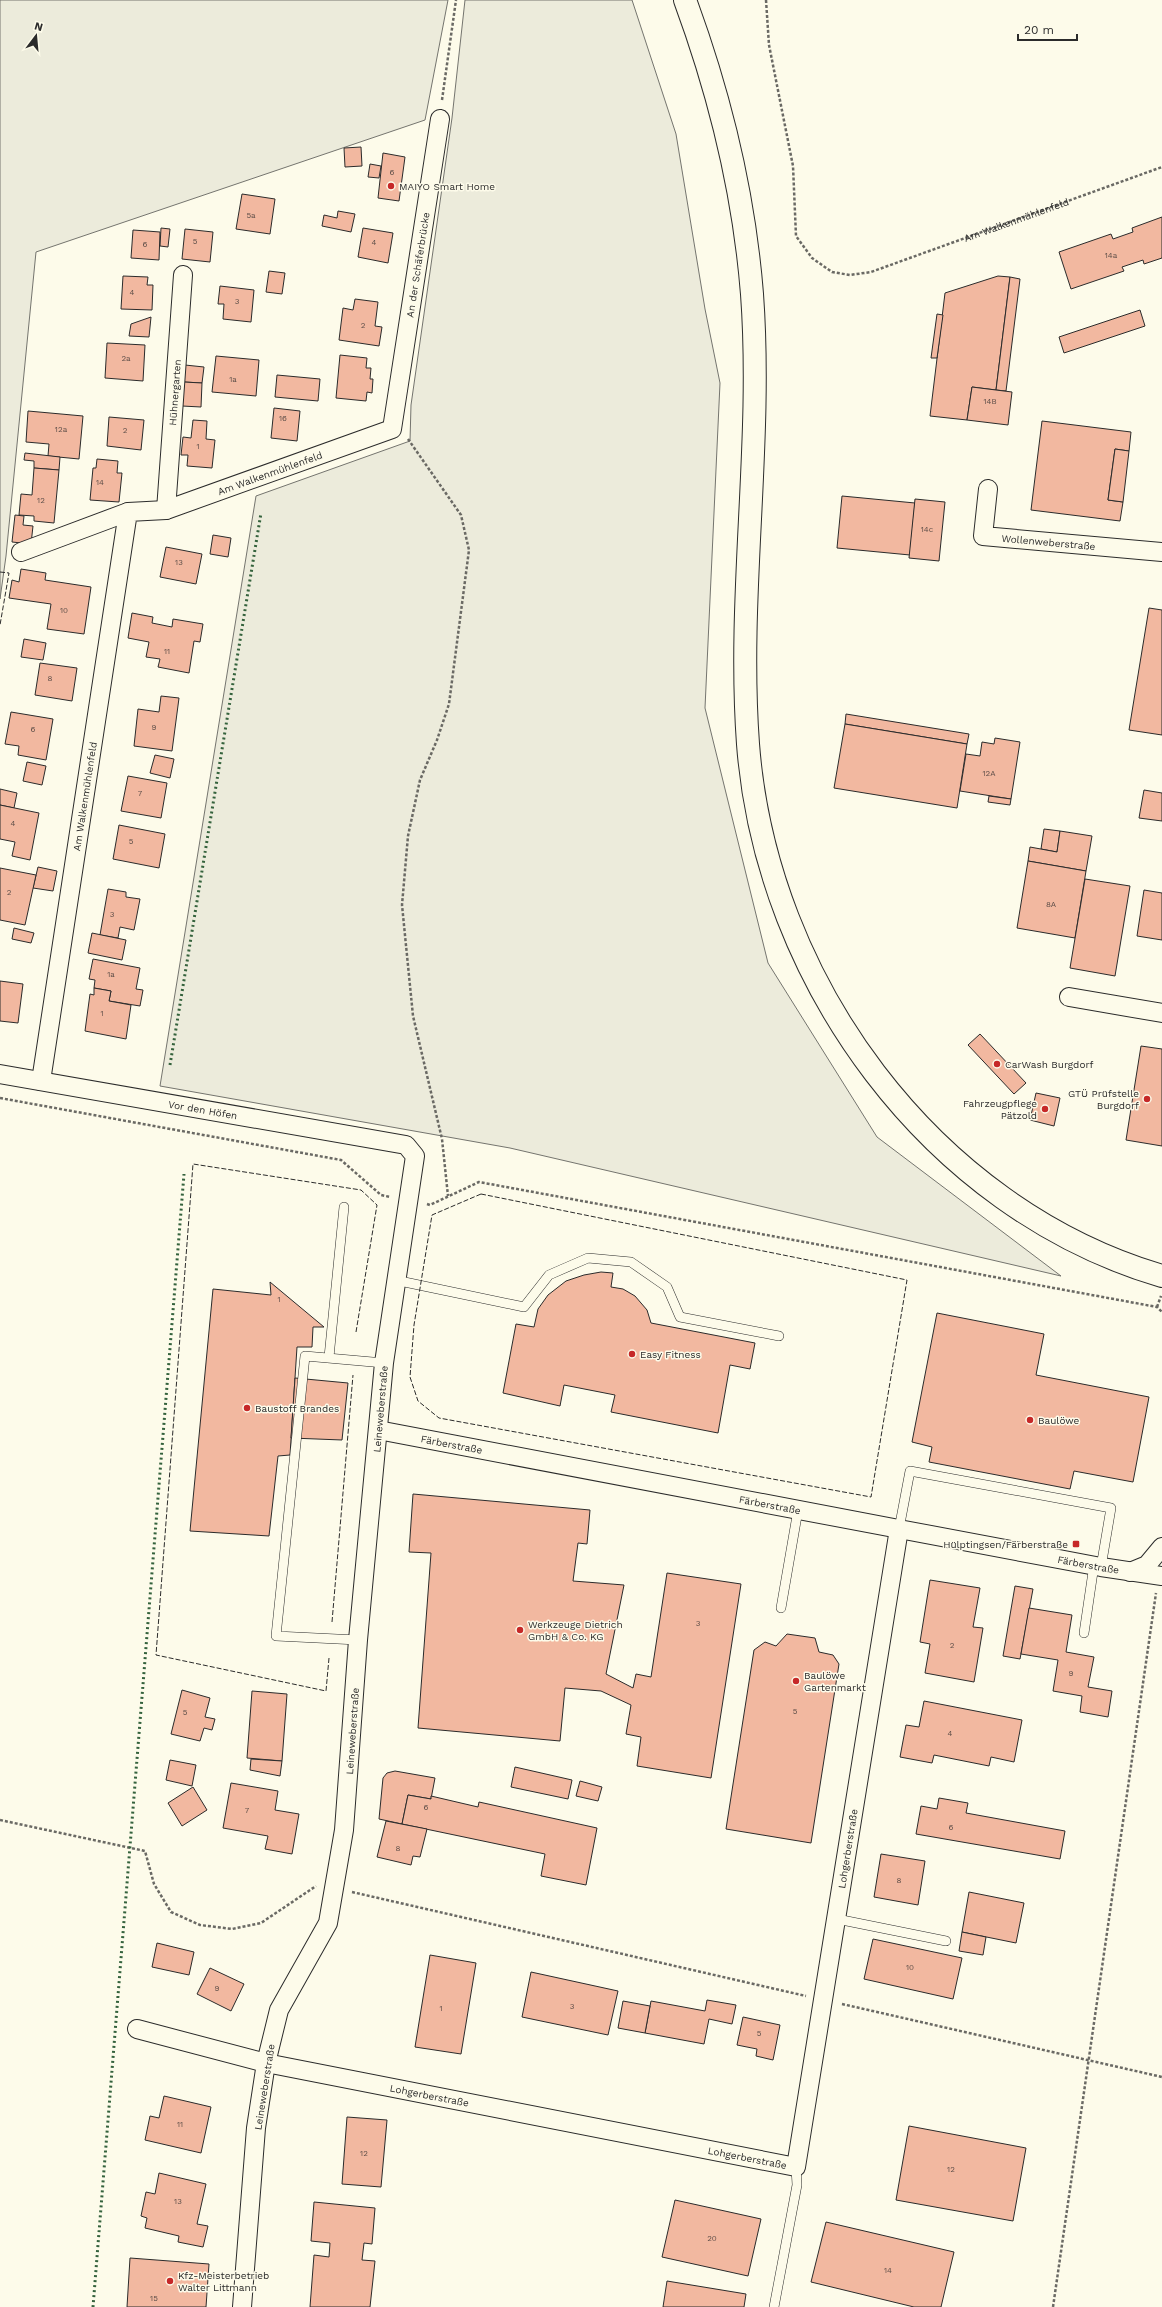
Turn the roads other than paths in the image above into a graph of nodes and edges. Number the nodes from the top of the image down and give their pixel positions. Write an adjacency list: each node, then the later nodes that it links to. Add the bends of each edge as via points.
1 (685, 0): 16 (main road, via 724,124 735,173 747,250 753,314 754,378 745,624 746,716 749,756 760,826 782,901 806,959 832,1008 876,1074 927,1134 986,1186 1033,1220 1105,1256)
2 (440, 119): 4 (street, An der Schäferbrücke)
3 (183, 275): 6 (street, Hühnergarten)
4 (392, 429): 6 (street, Am Walkenmühlenfeld)
5 (988, 489): 9 (street, Wollenweberstraße, via 982,536)
6 (166, 510): 7 (street, Am Walkenmühlenfeld)
7 (128, 512): 8 (street, Am Walkenmühlenfeld); 13 (street, Am Walkenmühlenfeld)
8 (21, 552)
9 (1162, 552)
10 (1069, 997): 11 (street)
11 (1162, 1013)
12 (0, 1074): 13 (street, Vor den Höfen)
13 (41, 1081): 14 (street, Vor den Höfen)
14 (406, 1145): 17 (street, Leineweberstraße, via 415,1156)
15 (344, 1207): 19 (lane)
16 (1162, 1276)
17 (395, 1280): 18 (lane, via 524,1307 549,1275 588,1258 631,1262 667,1287 680,1317); 20 (street, Leineweberstraße)
18 (779, 1336)
19 (329, 1357): 20 (lane); 30 (lane, via 305,1356 276,1636)
20 (384, 1363): 21 (street, Leineweberstraße)
21 (378, 1430): 22 (street, Färberstraße); 30 (street, Leineweberstraße)
22 (798, 1510): 23 (street, Färberstraße); 28 (lane)
23 (899, 1530): 25 (street, Färberstraße); 25 (lane, via 910,1471 934,1475 1111,1508); 31 (street, Lohgerberstraße)
24 (1162, 1547): 26 (street, via 1147,1565)
25 (1098, 1566): 26 (street, Färberstraße); 29 (lane)
26 (1130, 1572): 27 (street, Färberstraße)
27 (1160, 1576)
28 (781, 1608)
29 (1084, 1633)
30 (358, 1640): 34 (street, Leineweberstraße, via 344,1830 328,1923 279,2010)
31 (837, 1919): 32 (lane); 35 (street, Lohgerberstraße)
32 (946, 1941)
33 (137, 2029): 34 (street, Lohgerberstraße)
34 (266, 2063): 35 (street, Lohgerberstraße); 36 (street, Leineweberstraße, via 256,2128)
35 (796, 2167): 37 (lane, via 796,2185)
36 (242, 2307)
37 (774, 2307)

